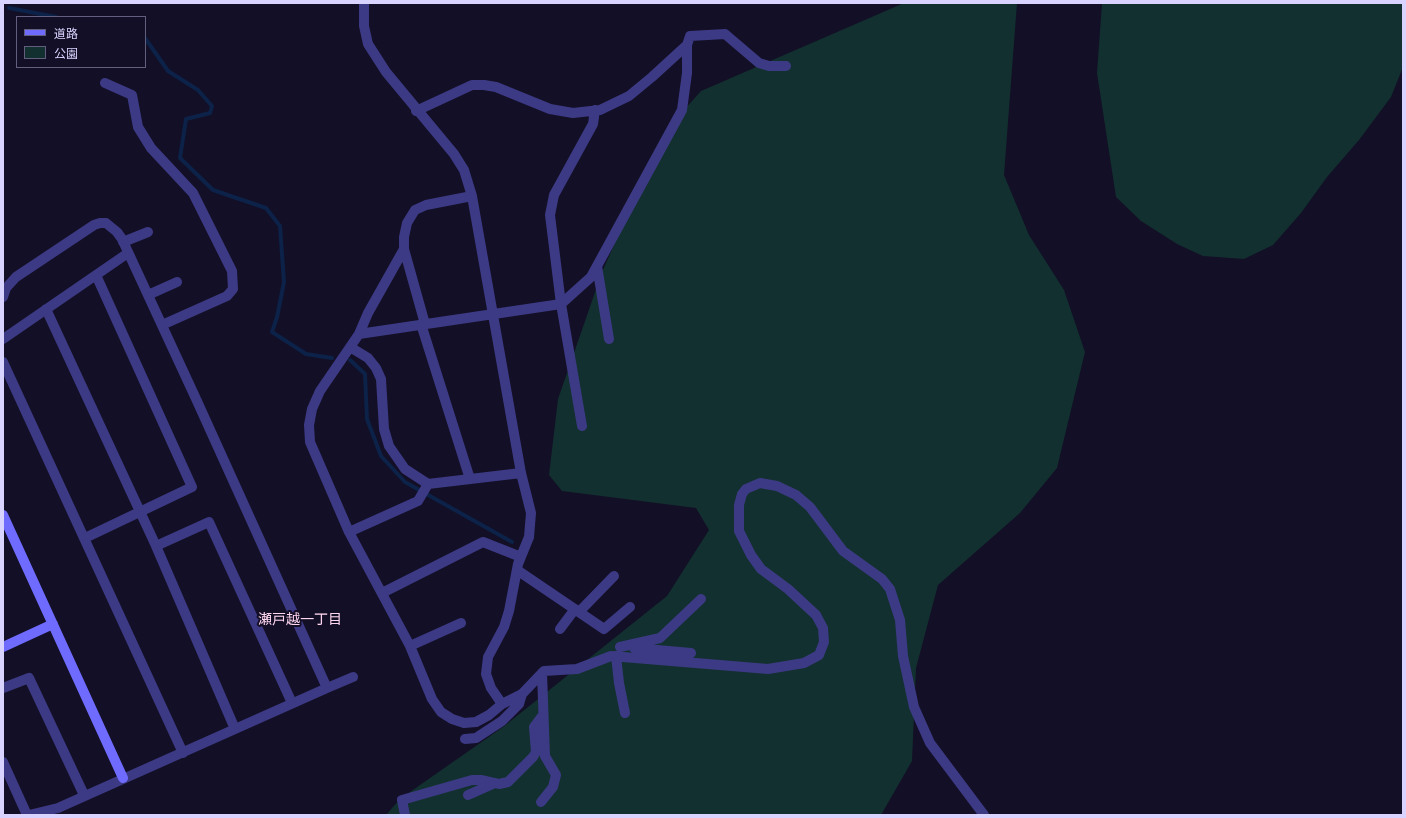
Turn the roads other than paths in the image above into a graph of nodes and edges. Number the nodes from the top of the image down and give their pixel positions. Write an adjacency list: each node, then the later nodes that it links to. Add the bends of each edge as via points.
1 (364, 3): 6 (street, via 364,26 368,44)
2 (687, 45): 3 (street, via 690,36 725,34 760,62 769,66); 5 (street, via 629,96); 12 (street, via 682,110)
3 (786, 66)
4 (105, 83): 21 (street, via 132,95 138,127 151,148 193,193 232,271 233,289 227,296)
5 (595, 110): 6 (street, via 573,113 550,109 496,87 472,85); 17 (street, via 593,124 554,195 550,216)
6 (416, 111): 7 (street, via 454,154 464,170)
7 (472, 196): 10 (street, via 426,205 414,210 407,223); 19 (street)
8 (148, 232): 9 (street)
9 (123, 242): 11 (street); 16 (street, via 117,232 106,224 94,225 16,277 6,288)
10 (404, 249): 20 (street); 22 (street, via 368,312)
11 (128, 253): 13 (street); 15 (street)
12 (597, 266): 17 (street, via 591,277); 24 (street)
13 (96, 275): 18 (street); 31 (street, via 192,487)
14 (177, 282): 15 (street)
15 (148, 295): 21 (street)
16 (3, 297)
17 (561, 304): 19 (street); 27 (street)
18 (46, 309): 23 (street); 31 (street)
19 (493, 314): 20 (street); 28 (street)
20 (423, 324): 22 (street); 29 (street)
21 (162, 325): 53 (street)
22 (359, 334): 25 (street)
23 (3, 339)
24 (609, 339)
25 (350, 347): 30 (street, via 368,358 381,379 384,429 389,446 405,469); 33 (street, via 320,391 312,409 309,425 310,442)
26 (3, 362): 34 (street)
27 (582, 426)
28 (521, 473): 29 (street); 36 (street, via 531,514 529,537)
29 (470, 479): 30 (street)
30 (428, 484): 33 (street, via 419,500)
31 (140, 512): 34 (street); 35 (street)
32 (3, 515): 44 (street)
33 (350, 532): 39 (street)
34 (85, 538): 61 (street)
35 (156, 546): 55 (street, via 209,522); 59 (street)
36 (521, 557): 37 (street); 39 (street, via 482,542)
37 (517, 570): 42 (street); 56 (street, via 504,627 488,657 486,674 491,688)
38 (614, 576): 42 (street)
39 (382, 593): 47 (street)
40 (701, 599): 48 (street, via 660,638)
41 (630, 607): 42 (street, via 604,629)
42 (577, 611): 45 (street)
43 (461, 623): 47 (street)
44 (53, 624): 46 (street); 63 (street)
45 (560, 629)
46 (3, 646)
47 (410, 646): 56 (street, via 432,699 441,712 452,719 464,724 476,722)
48 (616, 653): 49 (street); 50 (street, via 577,669); 57 (street); 70 (street, via 768,669 804,663 819,655 824,642 823,628 816,615 788,588 761,569 750,556 739,531 738,505 746,489 760,482 778,486 796,495 810,507 843,551 882,579 890,589 900,620 903,656 914,707 930,743)
49 (691, 653)
50 (542, 673): 54 (street); 58 (street)
51 (353, 677): 53 (street)
52 (3, 688): 65 (street, via 29,678)
53 (326, 688): 55 (street)
54 (522, 694): 56 (street); 60 (street, via 519,704 502,721 476,738)
55 (292, 703): 59 (street)
56 (502, 704)
57 (625, 713)
58 (543, 716): 64 (street, via 534,727 536,752 533,757 508,782); 67 (street, via 545,756 556,775 553,787)
59 (235, 729): 61 (street)
60 (465, 739)
61 (183, 753): 63 (street)
62 (3, 762): 68 (street)
63 (123, 778): 65 (street)
64 (495, 783): 66 (street); 69 (street, via 472,780 402,800)
65 (84, 795): 68 (street, via 58,808)
66 (468, 795)
67 (541, 802)
68 (28, 815)
69 (405, 815)
70 (984, 815)

